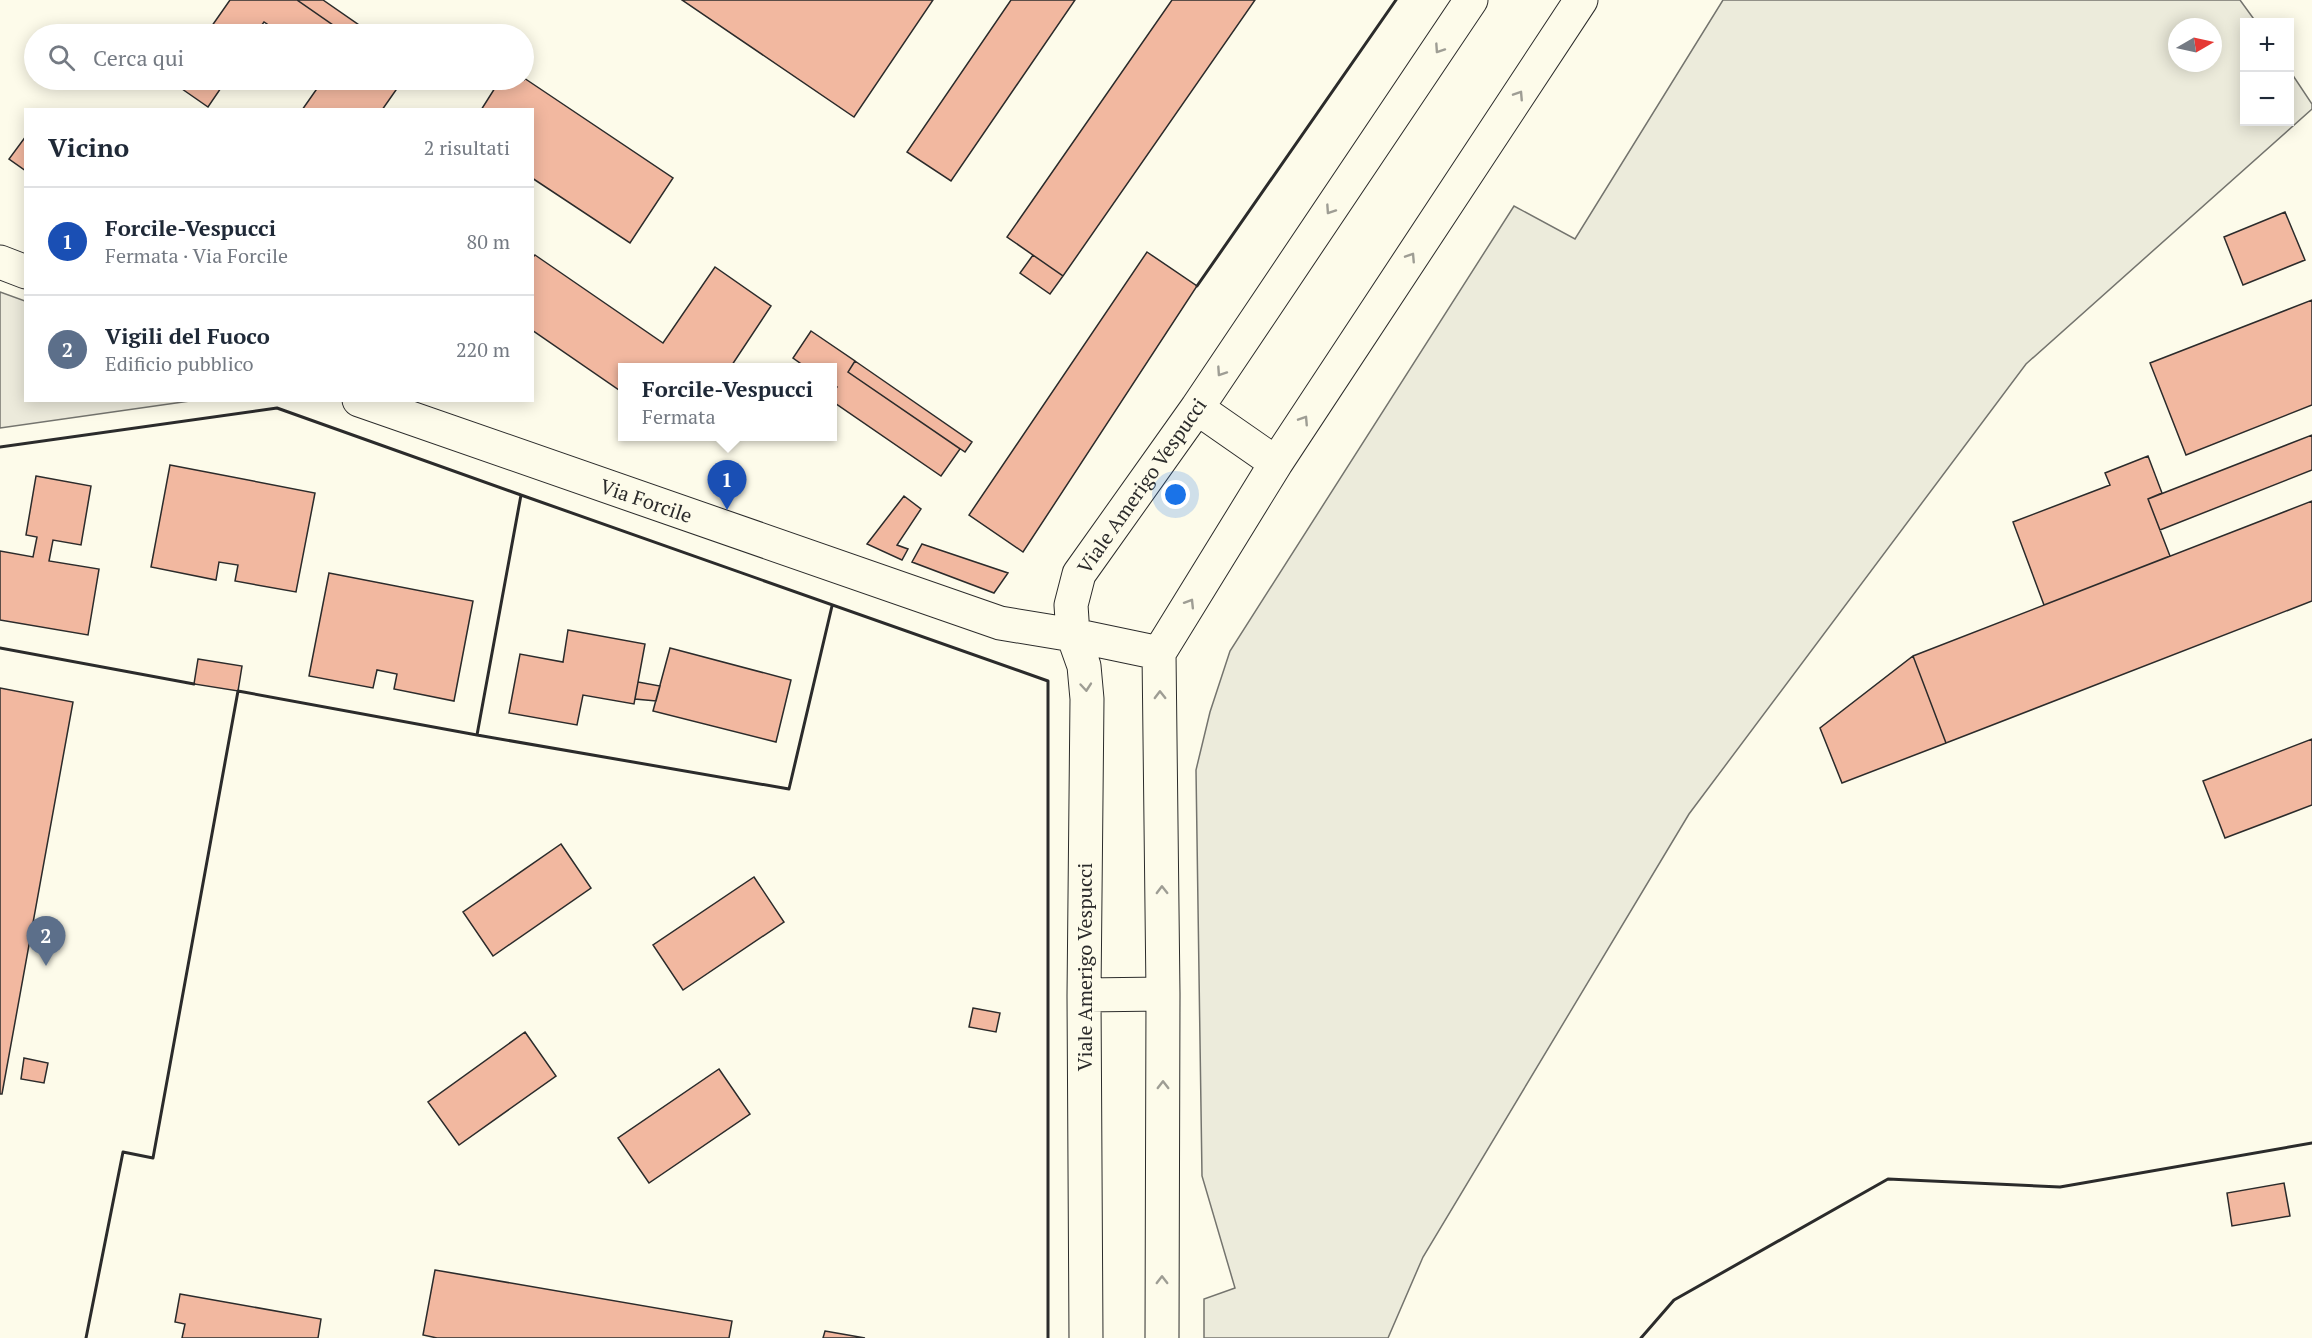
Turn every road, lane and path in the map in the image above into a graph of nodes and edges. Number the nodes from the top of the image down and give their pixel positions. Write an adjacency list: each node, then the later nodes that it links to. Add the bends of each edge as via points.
1 (1471, 0): 6 (street, Viale Amerigo Vespucci, one-way to 6)
2 (1581, 0): 7 (street, one-way to 2)
3 (0, 262): 4 (street)
4 (24, 271)
5 (364, 402): 8 (street, Via Forcile, via 1000,623)
6 (1197, 408): 7 (street); 8 (street, Viale Amerigo Vespucci, via 1079,574 1071,605)
7 (1276, 462): 9 (street, one-way to 7)
8 (1073, 635): 9 (street, Via Forcile); 11 (street, Viale Amerigo Vespucci, one-way to 11, via 1084,666 1087,699)
9 (1159, 653): 10 (street, one-way to 9)
10 (1163, 994): 11 (street); 13 (street, one-way to 10)
11 (1084, 995): 12 (street, Viale Amerigo Vespucci)
12 (1086, 1338)
13 (1162, 1338)

